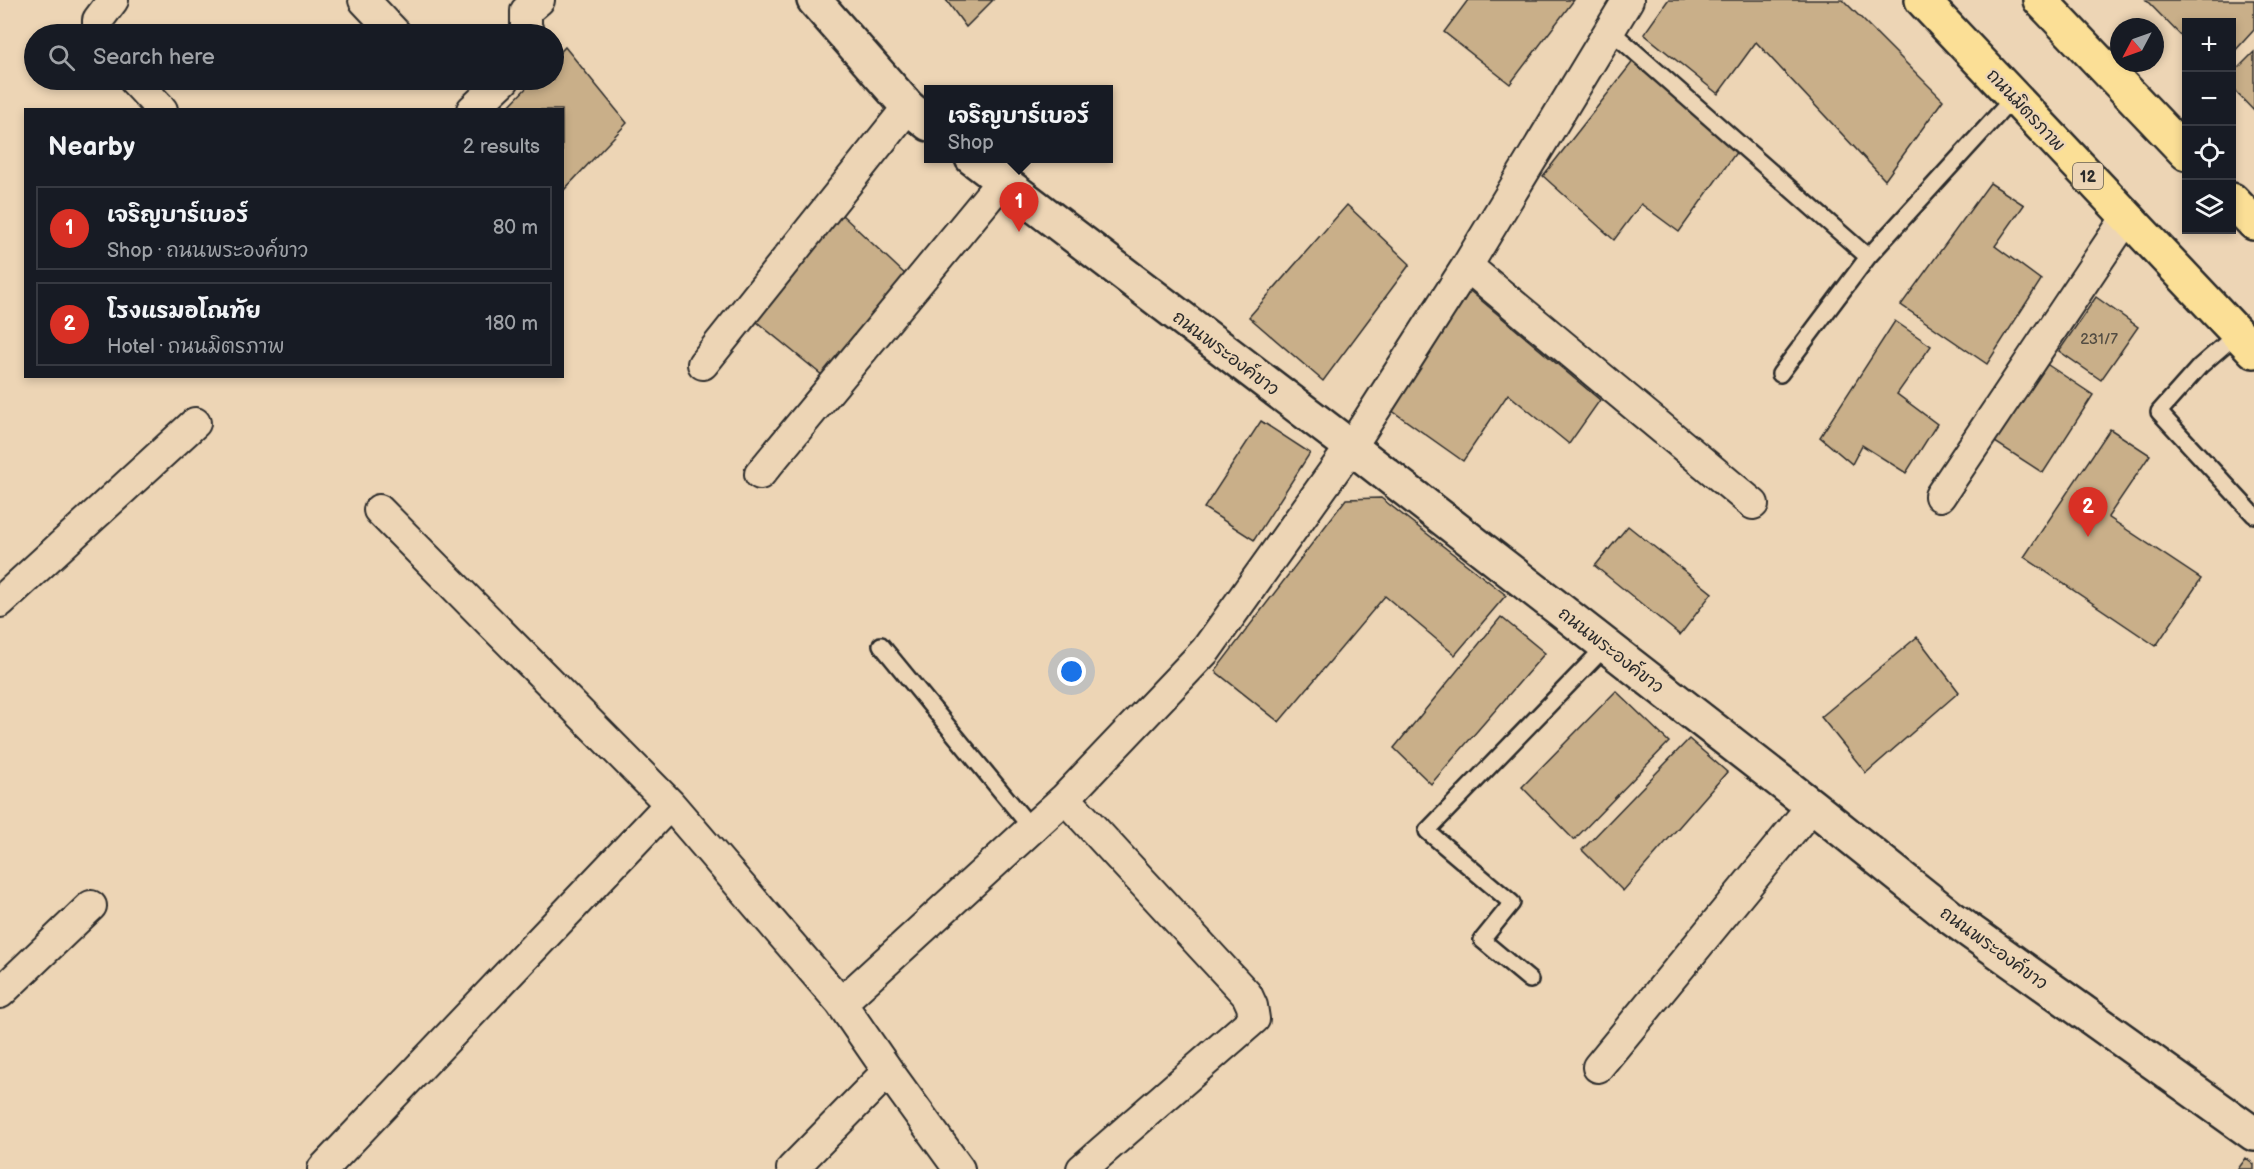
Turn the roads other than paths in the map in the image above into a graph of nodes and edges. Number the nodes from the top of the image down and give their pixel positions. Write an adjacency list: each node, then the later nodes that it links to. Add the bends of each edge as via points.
1 (113, 0): 8 (street)
2 (364, 0): 9 (street)
3 (539, 0): 10 (street, via 526,11)
4 (814, 0): 17 (street)
5 (1629, 0): 11 (street)
6 (1922, 0): 14 (main road, ถนนมิตรภาพ / 12)
7 (2040, 0): 18 (main road)
8 (98, 24)
9 (387, 24)
10 (526, 24)
11 (1610, 30): 24 (lane); 25 (street)
12 (143, 90): 15 (street)
13 (493, 90): 16 (street)
14 (2014, 97): 22 (main road, ถนนมิตรภาพ / 12); 24 (lane)
15 (160, 108)
16 (474, 108)
17 (919, 115): 27 (street)
18 (2182, 148)
19 (977, 163): 20 (street, ถนนพระองค์ขาว)
20 (1001, 182): 30 (street, ถนนพระองค์ขาว); 31 (street)
21 (2236, 204): 23 (main road)
22 (2127, 217): 26 (main road, ถนนมิตรภาพ / 12); 32 (street)
23 (2254, 223)
24 (1868, 257): 28 (lane)
25 (1467, 266): 30 (street); 33 (street)
26 (2246, 343): 35 (lane, via 2200,366 2159,412)
27 (703, 364)
28 (1780, 374)
29 (195, 423): 36 (street)
30 (1351, 447): 38 (street, ถนนพระองค์ขาว); 39 (street, via 1206,650)
31 (760, 474)
32 (1940, 496)
33 (1753, 504)
34 (379, 510): 40 (street)
35 (2254, 515)
36 (0, 602)
37 (880, 645): 42 (lane)
38 (1606, 646): 41 (street, ถนนพระองค์ขาว); 44 (lane, via 1427,831 1512,903 1482,940)
39 (1065, 798): 42 (street); 53 (street, via 1242,989 1254,1019)
40 (670, 804): 46 (street); 50 (street)
41 (1812, 806): 47 (street); 49 (street, ถนนพระองค์ขาว, via 1953,919)
42 (1032, 829): 46 (street)
43 (91, 906): 45 (street)
44 (1530, 980)
45 (0, 993)
46 (842, 1003): 48 (street)
47 (1598, 1067)
48 (888, 1071): 51 (street); 52 (street)
49 (2254, 1134)
50 (323, 1169)
51 (792, 1169)
52 (959, 1169)
53 (1082, 1169)

